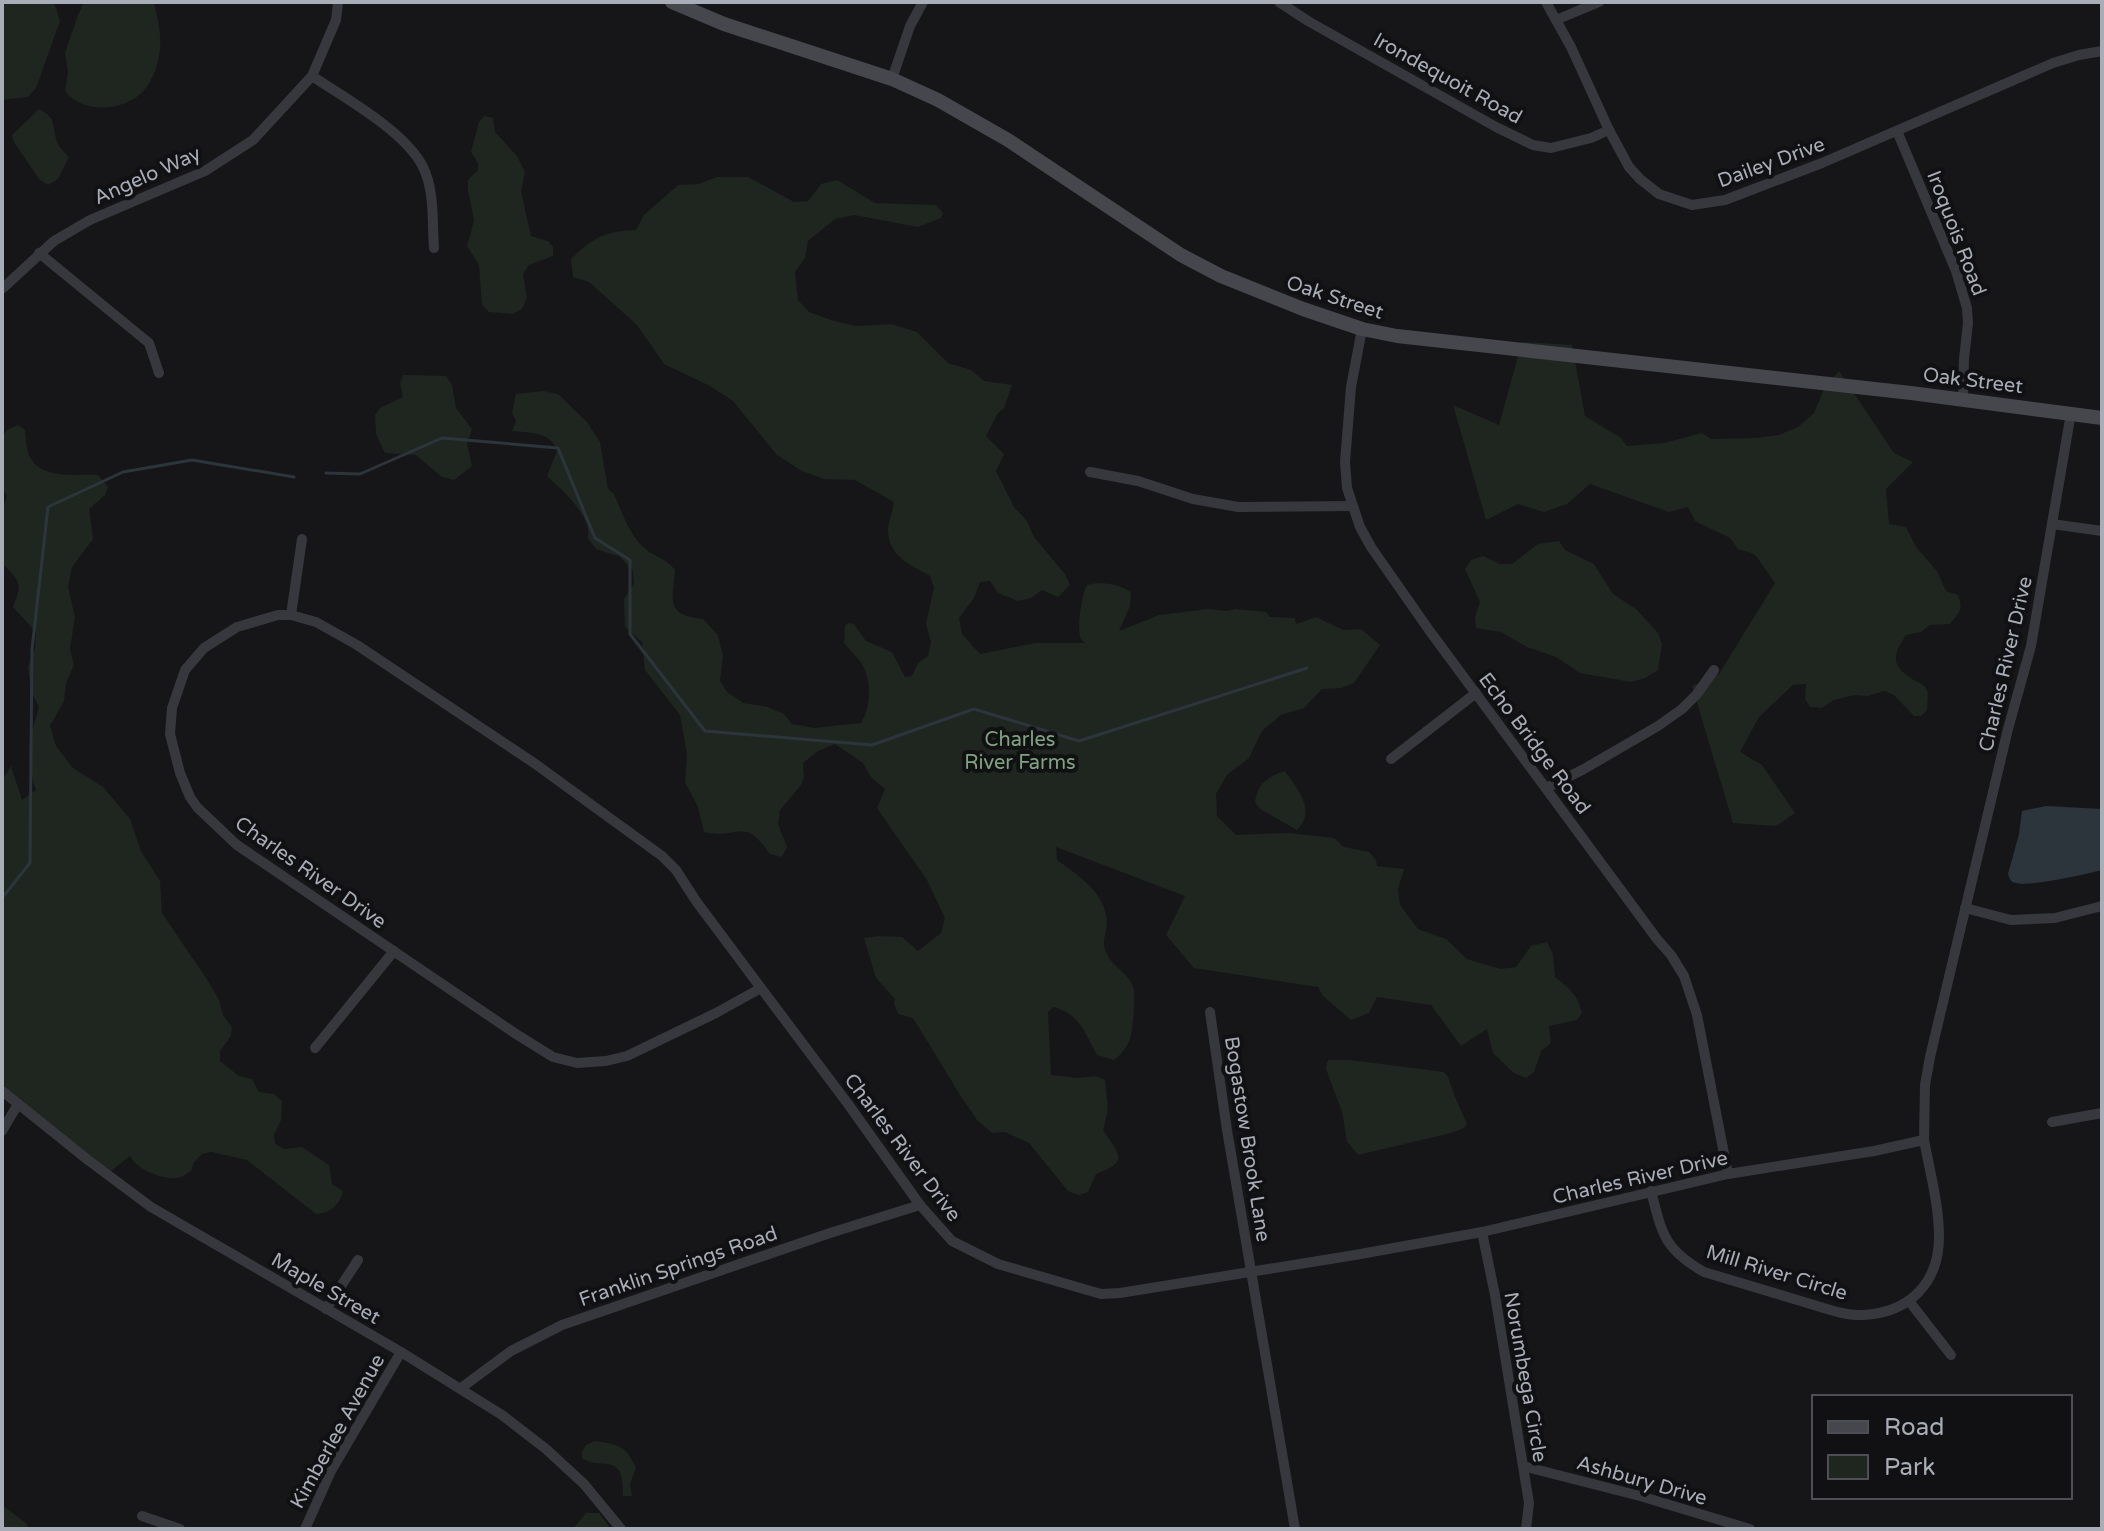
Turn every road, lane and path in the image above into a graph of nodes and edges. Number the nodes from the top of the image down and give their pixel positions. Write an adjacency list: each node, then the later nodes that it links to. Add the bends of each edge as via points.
1 (338, 2): 9 (street, Angelo Way, via 336,20)
2 (672, 2): 10 (main road, Oak Street)
3 (923, 2): 10 (street)
4 (1279, 2): 11 (street, Irondequoit Road, via 1533,145 1551,148)
5 (1546, 2): 7 (street, Dailey Drive)
6 (1599, 2): 7 (street)
7 (1556, 20): 11 (street, Dailey Drive)
8 (2102, 51): 12 (street, Dailey Drive, via 2053,63)
9 (312, 76): 13 (street, via 374,118 409,147 424,168); 14 (street, Angelo Way, via 253,140 205,171 90,220)
10 (892, 79): 16 (main road, Oak Street, via 1008,140 1194,262 1254,291)
11 (1609, 130): 12 (street, Dailey Drive, via 1640,179 1659,194 1692,205 1725,200)
12 (1897, 131): 18 (street, Iroquois Road, via 1967,308)
13 (434, 248)
14 (39, 253): 15 (street, Angelo Way); 17 (street, via 149,343)
15 (3, 288)
16 (1362, 329): 18 (main road, Oak Street); 22 (street, Echo Bridge Road, via 1345,462)
17 (159, 373)
18 (1963, 399): 19 (main road, Oak Street)
19 (2071, 413): 20 (main road, Oak Street); 23 (street, Charles River Drive)
20 (2102, 418)
21 (1090, 472): 22 (street, via 1238,507)
22 (1352, 506): 28 (street, Echo Bridge Road, via 1371,547)
23 (2052, 524): 24 (street); 32 (street, Charles River Drive, via 2031,646)
24 (2102, 531)
25 (302, 539): 26 (street)
26 (291, 615): 33 (street, Charles River Drive, via 237,627 204,648 185,670 170,734 180,773 190,797 221,832); 34 (street, Charles River Drive, via 357,645 644,841 676,870)
27 (1714, 670): 30 (street, via 1697,694 1658,726)
28 (1476, 693): 29 (street); 30 (street, Echo Bridge Road)
29 (1391, 759)
30 (1546, 788): 43 (street, Echo Bridge Road, via 1684,976 1702,1035)
31 (2102, 906): 32 (street, via 2055,918 2011,920)
32 (1965, 908): 42 (street, Charles River Drive, via 1925,1085)
33 (394, 951): 34 (street, Charles River Drive, via 553,1057 577,1063 627,1056); 36 (street)
34 (761, 988): 45 (street, Charles River Drive)
35 (1210, 1012): 48 (street, Bogastow Brook Lane)
36 (315, 1048)
37 (2, 1091): 38 (street, Maple Street)
38 (18, 1104): 41 (street); 50 (street, Maple Street, via 151,1207)
39 (2102, 1113): 40 (street)
40 (2052, 1122)
41 (2, 1131)
42 (1924, 1140): 43 (street, Charles River Drive); 49 (street, via 1938,1250 1929,1277)
43 (1728, 1174): 44 (street, Charles River Drive)
44 (1651, 1191): 46 (street, Charles River Drive); 49 (street, Mill River Circle, via 1669,1244 1704,1272 1860,1315)
45 (920, 1205): 48 (street, Charles River Drive, via 952,1241 971,1252 1101,1294); 53 (street, Franklin Springs Road, via 562,1325 511,1351)
46 (1482, 1232): 48 (street, Charles River Drive); 54 (street, Norumbega Circle)
47 (358, 1260): 50 (street)
48 (1251, 1272): 59 (street)
49 (1909, 1301): 52 (street)
50 (326, 1309): 51 (street, Maple Street)
51 (401, 1352): 53 (street, Maple Street); 57 (street, Kimberlee Avenue, via 331,1471)
52 (1951, 1355)
53 (461, 1388): 58 (street, Maple Street, via 546,1449)
54 (1523, 1466): 60 (street, Norumbega Circle, via 1529,1503); 61 (street, Ashbury Drive)
55 (142, 1516): 56 (street)
56 (180, 1529)
57 (305, 1529)
58 (621, 1529)
59 (1295, 1529)
60 (1526, 1529)
61 (1750, 1529)

